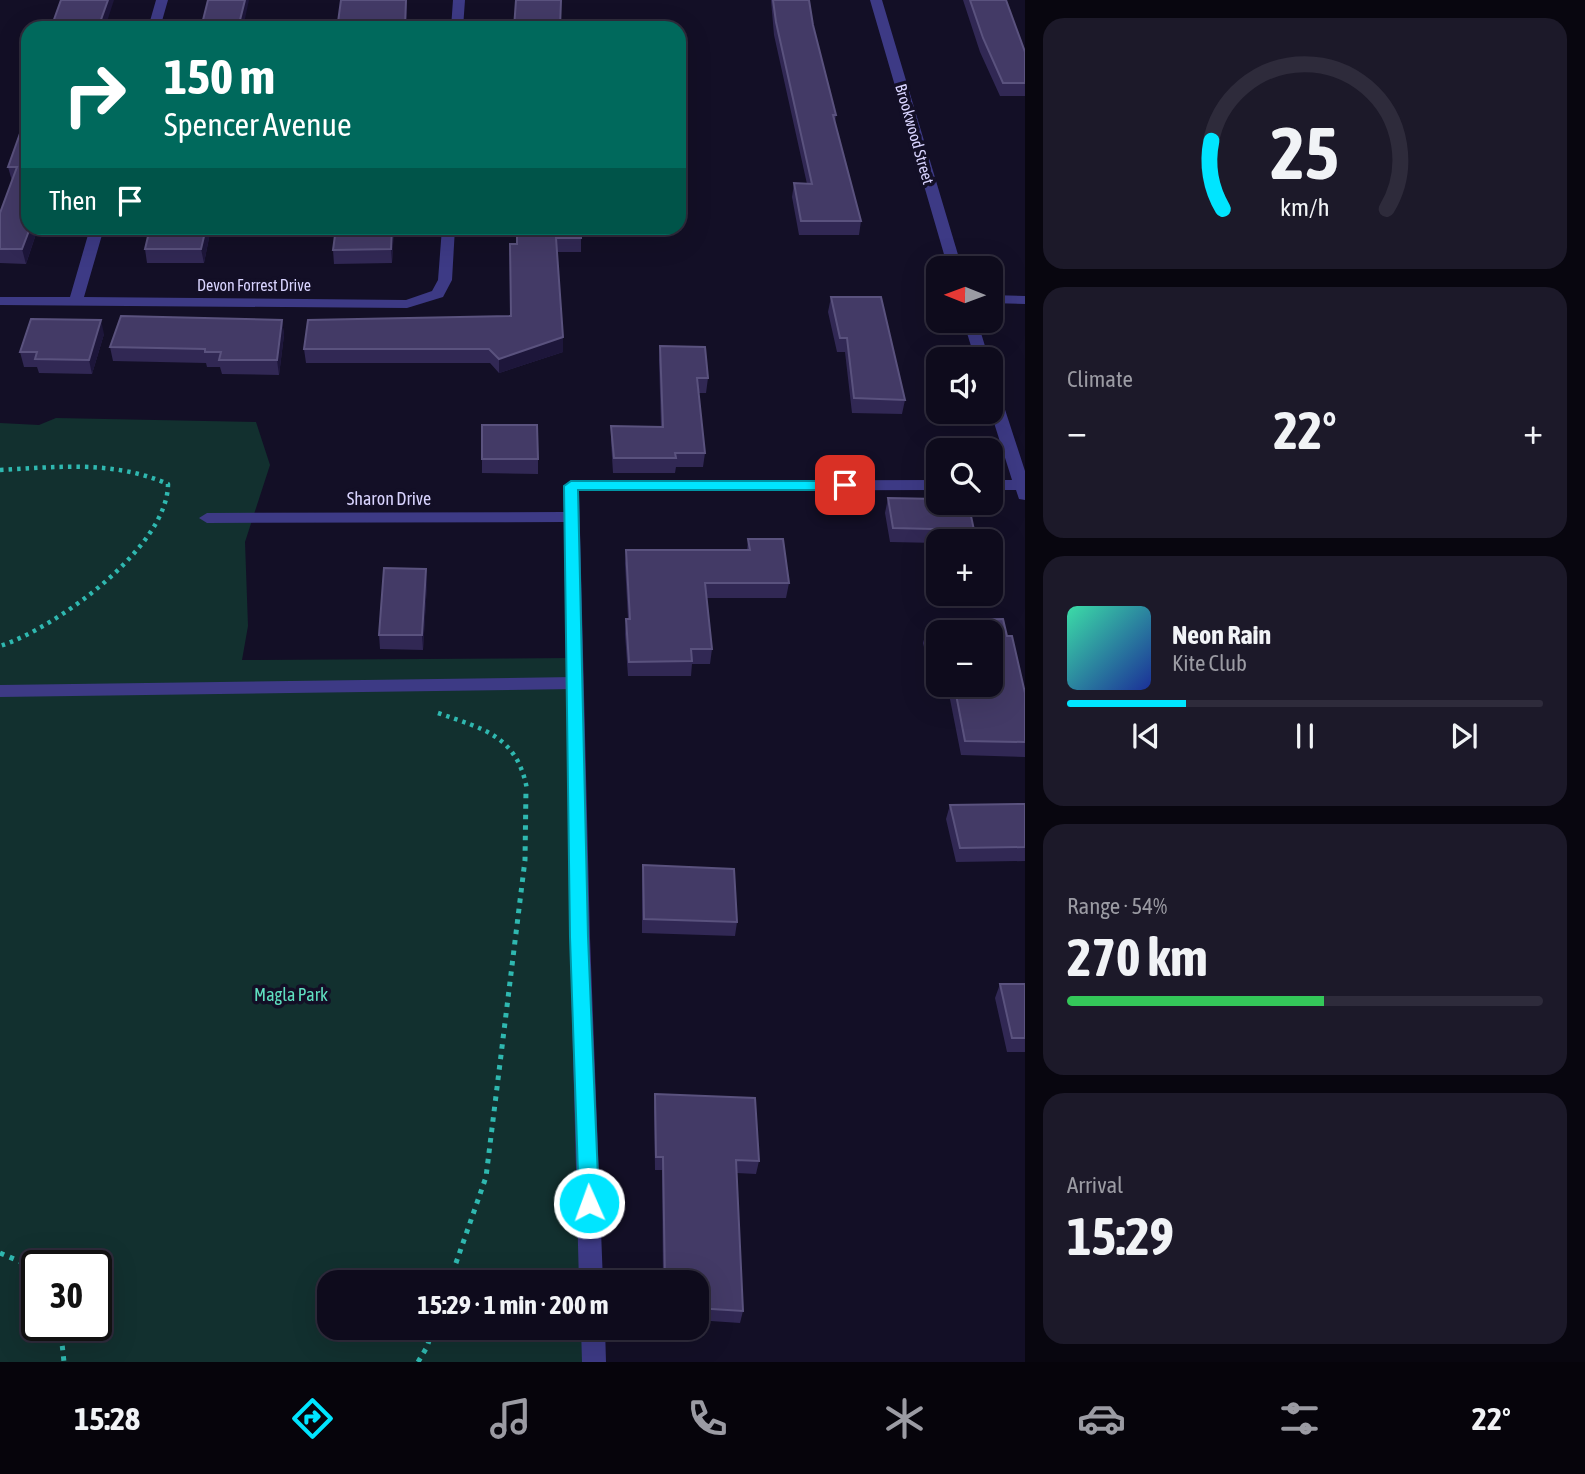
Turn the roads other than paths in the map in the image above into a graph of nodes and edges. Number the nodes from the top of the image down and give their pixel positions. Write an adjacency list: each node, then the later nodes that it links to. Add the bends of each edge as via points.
1 (162, 0): 4 (street)
2 (459, 0): 5 (street)
3 (876, 0): 8 (street, Brookwood Street)
4 (156, 21)
5 (458, 21)
6 (95, 235): 12 (street)
7 (448, 235): 12 (street, Devon Forrest Drive, via 445,281 438,294 407,304)
8 (951, 256)
9 (1003, 299): 10 (street)
10 (1025, 300)
11 (0, 301): 12 (street, Devon Forrest Drive)
12 (76, 301)
13 (1003, 418): 14 (street)
14 (1019, 459): 17 (street)
15 (926, 485): 18 (street, via 571,486)
16 (1003, 487): 17 (street)
17 (1023, 490)
18 (572, 517): 19 (street, Sharon Drive); 20 (street)
19 (207, 518)
20 (574, 683): 21 (street); 22 (street)
21 (0, 691)
22 (592, 1270)
23 (593, 1340): 24 (street)
24 (594, 1362)

